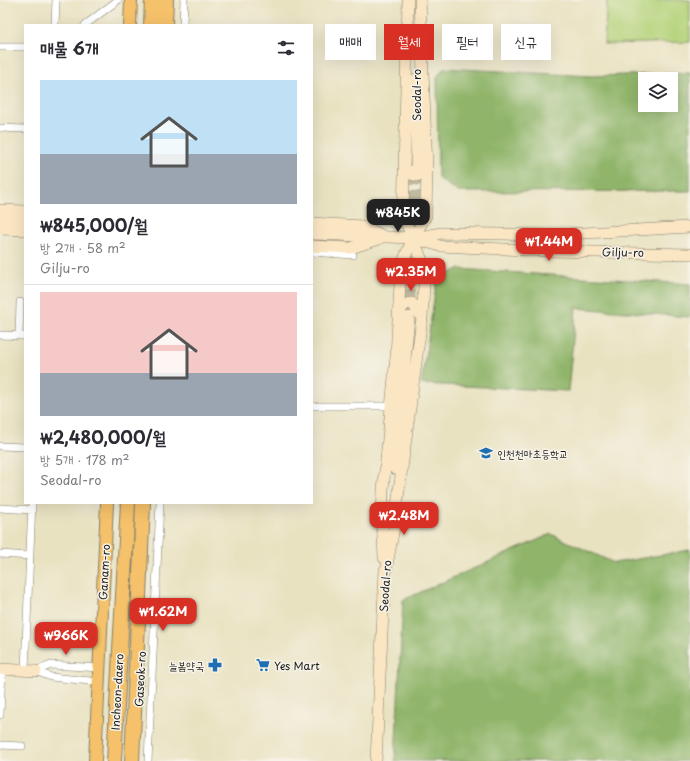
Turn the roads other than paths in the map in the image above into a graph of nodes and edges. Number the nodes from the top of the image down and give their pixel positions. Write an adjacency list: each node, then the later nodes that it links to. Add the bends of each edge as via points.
1 (56, 0): 10 (street)
2 (118, 0): 11 (street)
3 (131, 0): 12 (main road)
4 (152, 0): 13 (highway)
5 (166, 0): 14 (highway)
6 (184, 0): 15 (street)
7 (408, 0): 20 (street)
8 (416, 0): 21 (street, Seodal-ro)
9 (420, 0): 21 (street)
10 (55, 24)
11 (86, 24)
12 (130, 24)
13 (151, 24)
14 (165, 24)
15 (183, 24)
16 (0, 46): 17 (street)
17 (24, 47)
18 (0, 128): 19 (street)
19 (24, 129)
20 (404, 166): 21 (street, via 408,173 417,176 423,172); 32 (street, via 403,217)
21 (422, 167): 32 (street, via 426,216)
22 (0, 210): 23 (street)
23 (24, 211)
24 (0, 220): 25 (street)
25 (24, 222)
26 (313, 223): 31 (street, Gilju-ro, via 362,226)
27 (690, 227): 32 (street, Gilju-ro, via 550,235 440,233)
28 (0, 229): 29 (street)
29 (24, 230)
30 (313, 234): 31 (street, Gilju-ro)
31 (385, 237): 32 (street, Gilju-ro); 33 (street, Gilju-ro, via 351,248)
32 (413, 238): 35 (street, Gilju-ro, via 440,246); 38 (street, via 401,267); 39 (street, via 425,268)
33 (313, 246)
34 (313, 252): 36 (street)
35 (690, 254)
36 (353, 255)
37 (20, 302): 41 (street)
38 (404, 316): 39 (street, via 404,306 412,303); 43 (street); 54 (street, Seodal-ro)
39 (422, 318): 54 (street, via 394,528)
40 (0, 335): 41 (street)
41 (22, 336)
42 (313, 406): 43 (street)
43 (392, 406): 54 (street, via 383,490)
44 (0, 446): 45 (street)
45 (24, 447)
46 (108, 504): 55 (main road, Ganam-ro)
47 (128, 504): 59 (highway, Incheon-daero)
48 (143, 504): 66 (highway, Incheon-daero)
49 (160, 504): 67 (street, Gaseok-ro)
50 (32, 506): 51 (street); 53 (street)
51 (0, 508)
52 (0, 554): 53 (street)
53 (30, 556): 57 (street)
54 (385, 576): 68 (street, Seodal-ro)
55 (100, 668): 57 (street, via 51,665); 58 (main road, Ganam-ro)
56 (1, 669): 57 (street); 60 (street)
57 (30, 670): 58 (street, via 51,677)
58 (100, 682): 63 (main road, Ganam-ro)
59 (117, 687): 64 (highway); 65 (highway, Incheon-daero)
60 (0, 715)
61 (0, 745): 62 (street)
62 (22, 746)
63 (95, 761)
64 (105, 761)
65 (114, 761)
66 (132, 761)
67 (148, 761)
68 (376, 761)

